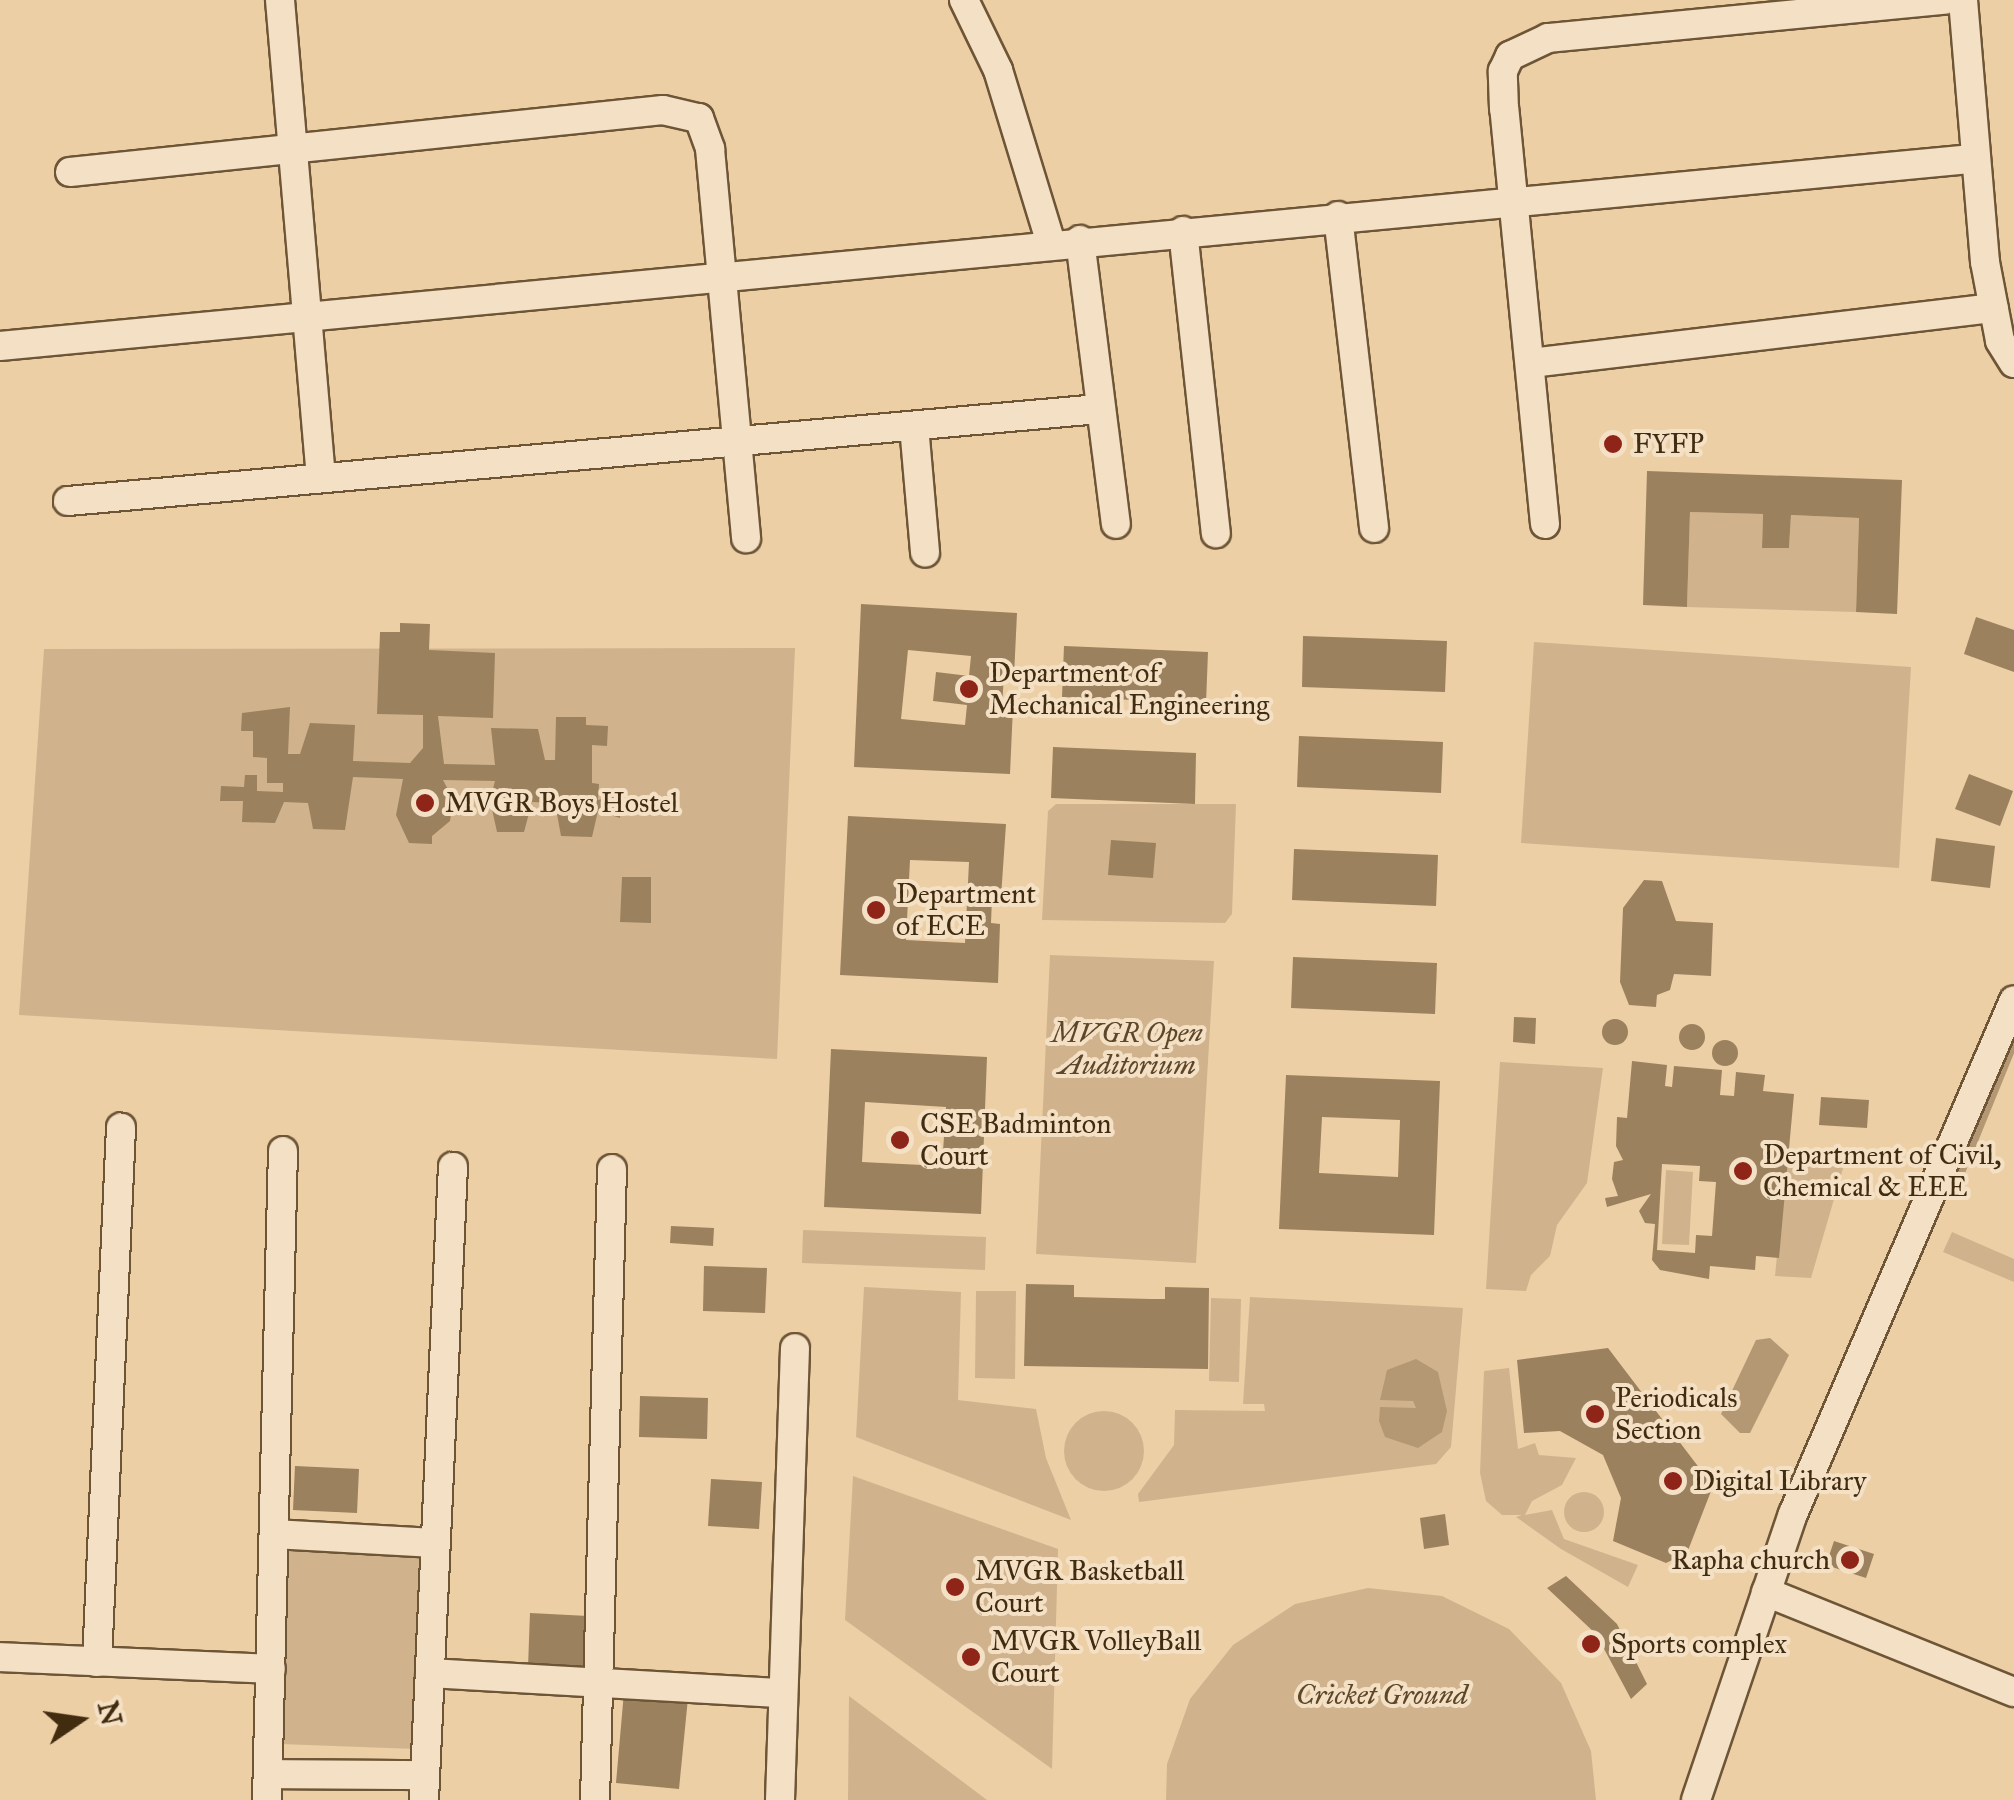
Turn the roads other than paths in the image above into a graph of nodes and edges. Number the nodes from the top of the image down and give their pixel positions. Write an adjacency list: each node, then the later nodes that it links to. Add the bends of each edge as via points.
1 (280, 0): 5 (street)
2 (964, 0): 12 (street, via 998,70)
3 (1945, 0): 8 (street, via 1532,43 1510,56 1503,72)
4 (1963, 0): 6 (street)
5 (294, 148): 7 (street); 13 (street, via 687,112 699,118 710,149); 15 (street)
6 (1972, 159): 8 (street); 14 (street)
7 (70, 172)
8 (1514, 200): 9 (street); 17 (street)
9 (1338, 216): 10 (street); 26 (street)
10 (1184, 231): 11 (street); 27 (street)
11 (1080, 240): 12 (street); 19 (street)
12 (1051, 243): 13 (street)
13 (723, 273): 15 (street); 21 (street)
14 (1994, 308): 17 (street); 18 (street, via 2000,341)
15 (304, 315): 16 (street); 22 (street)
16 (0, 346)
17 (1531, 364): 25 (street)
18 (2014, 364)
19 (1099, 409): 20 (street); 24 (street)
20 (914, 426): 21 (street); 29 (street)
21 (738, 442): 22 (street); 28 (street)
22 (321, 474): 23 (street)
23 (68, 501)
24 (1116, 524)
25 (1545, 524)
26 (1374, 528)
27 (1216, 533)
28 (746, 538)
29 (925, 553)
30 (2014, 1000): 38 (street, via 1877,1306)
31 (121, 1128): 40 (street)
32 (283, 1151): 36 (street)
33 (453, 1167): 37 (street)
34 (612, 1169): 43 (street)
35 (795, 1348): 45 (street)
36 (274, 1534): 37 (street); 41 (street)
37 (434, 1543): 42 (street)
38 (1766, 1592): 44 (street); 50 (street)
39 (0, 1657): 40 (street)
40 (96, 1662): 41 (street)
41 (270, 1669): 46 (street)
42 (430, 1673): 43 (street); 47 (street)
43 (599, 1683): 45 (street); 48 (street)
44 (2014, 1692)
45 (782, 1693): 49 (street)
46 (268, 1787): 47 (street)
47 (424, 1787)
48 (595, 1800)
49 (780, 1800)
50 (1696, 1800)

